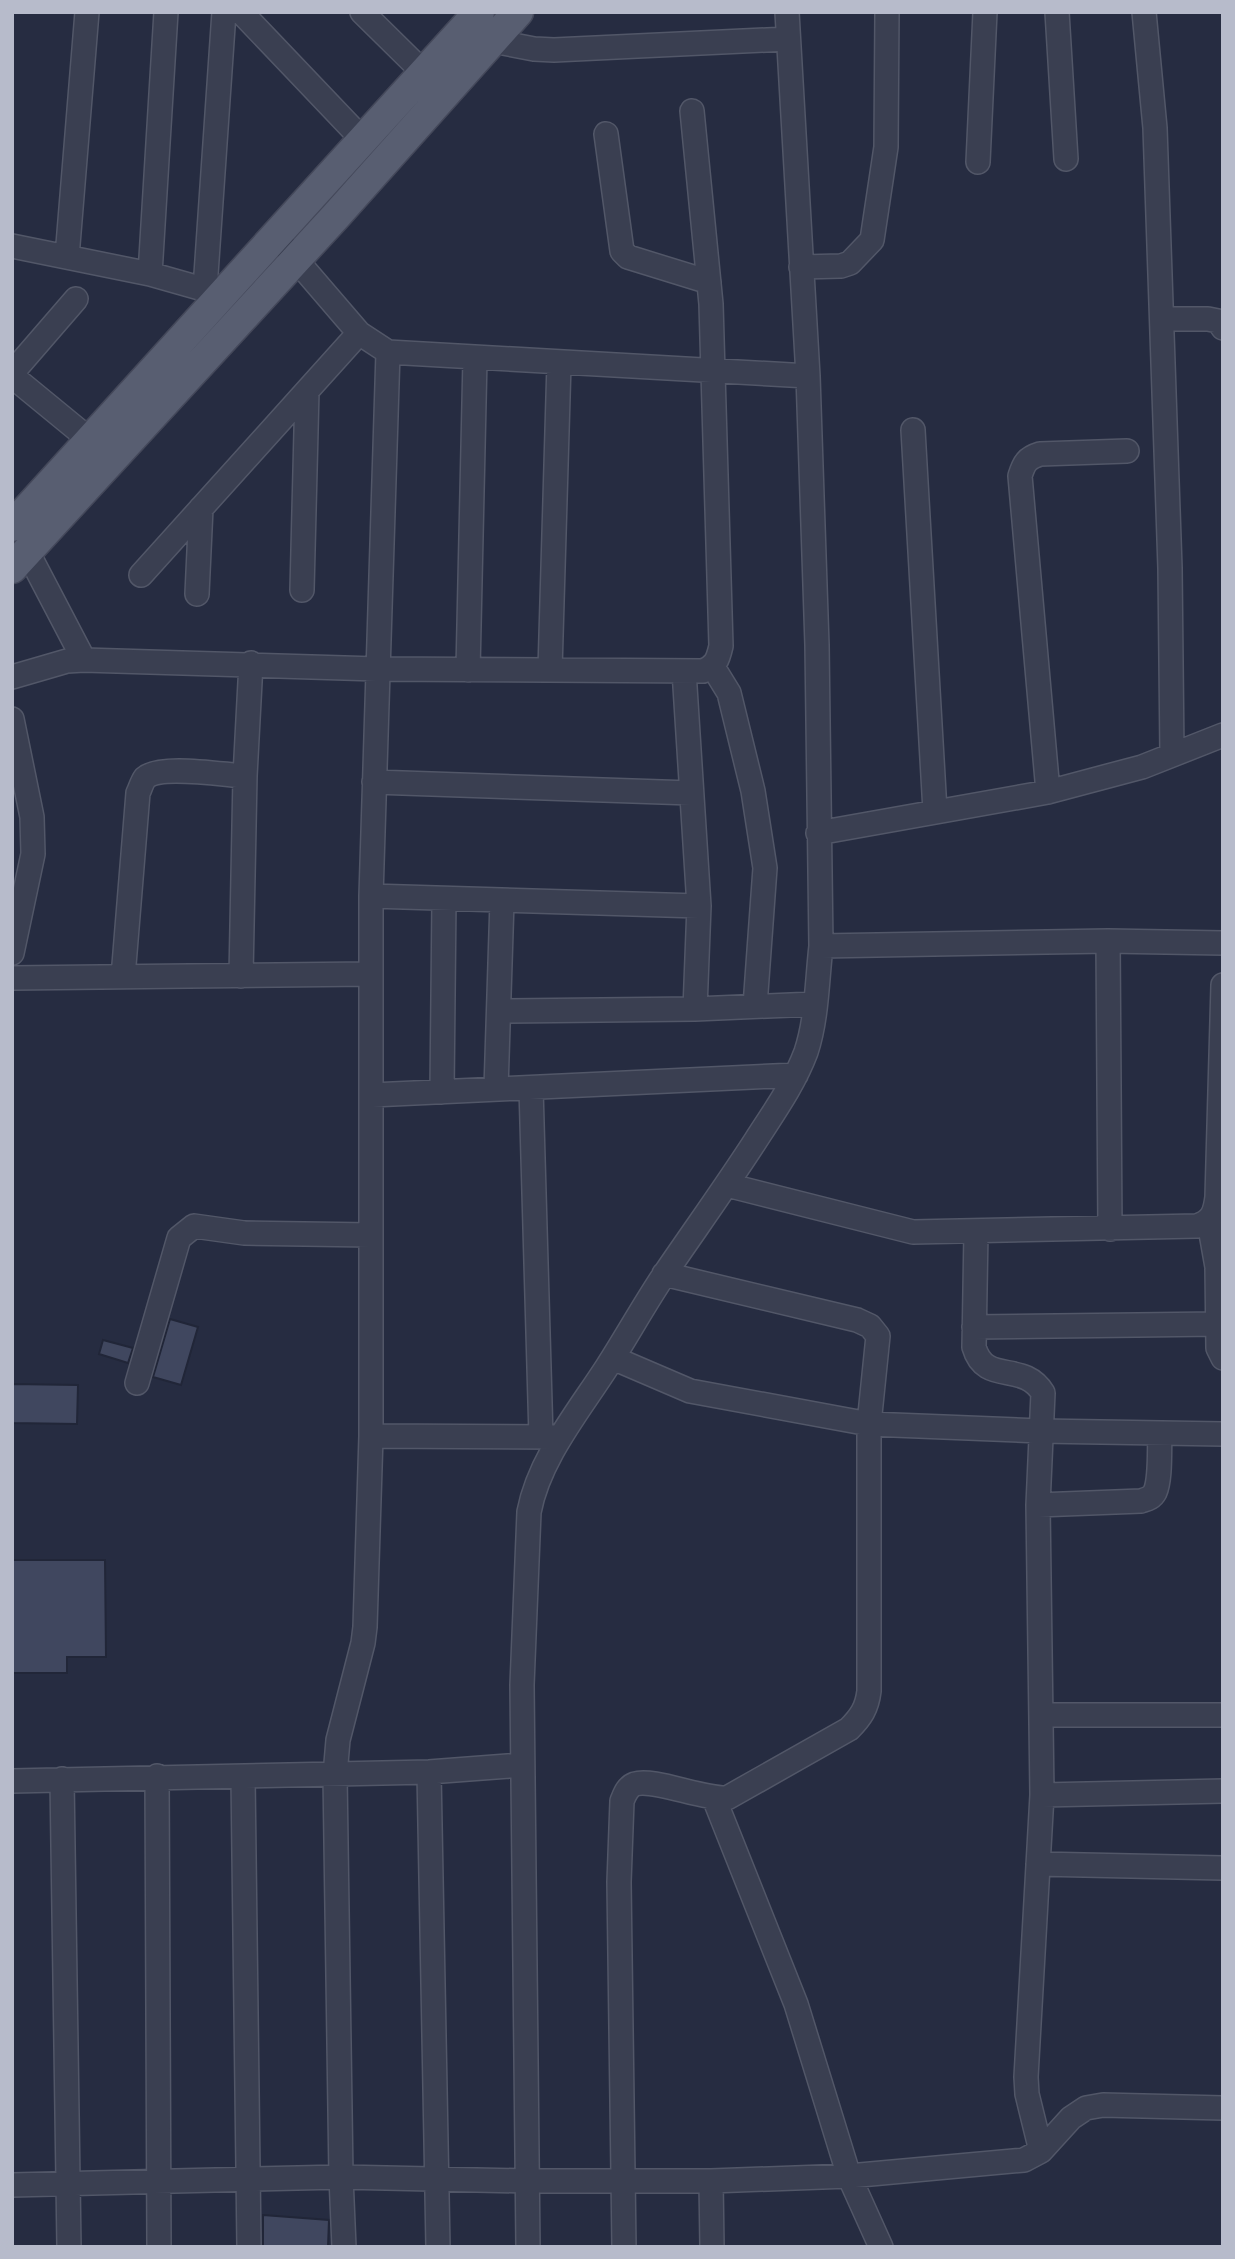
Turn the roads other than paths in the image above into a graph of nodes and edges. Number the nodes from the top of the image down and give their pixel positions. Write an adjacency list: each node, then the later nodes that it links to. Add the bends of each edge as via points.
1 (87, 12): 23 (street)
2 (166, 12): 26 (street)
3 (224, 12): 28 (street)
4 (241, 12): 18 (street)
5 (362, 12): 15 (street)
6 (518, 12): 14 (main road)
7 (787, 12): 13 (street)
8 (887, 12): 25 (street, via 886,147 872,240 841,267)
9 (985, 12): 20 (street)
10 (1057, 12): 19 (street)
11 (1144, 12): 30 (street, via 1155,128)
12 (472, 15): 15 (main road)
13 (787, 39): 14 (street, via 554,50); 25 (street)
14 (493, 41): 24 (main road)
15 (425, 74): 18 (main road)
16 (692, 111): 27 (street)
17 (606, 134): 27 (street, via 622,251 628,257)
18 (362, 139): 21 (main road)
19 (1066, 159)
20 (978, 162)
21 (275, 235): 24 (street); 28 (main road)
22 (12, 246): 23 (street)
23 (67, 257): 26 (street)
24 (296, 259): 32 (street); 44 (main road)
25 (802, 267): 38 (street)
26 (150, 274): 28 (street)
27 (709, 282): 36 (street)
28 (213, 292): 41 (main road)
29 (76, 299): 37 (street)
30 (1161, 319): 31 (street, via 1208,318); 58 (street)
31 (1223, 328)
32 (359, 333): 33 (street); 39 (street)
33 (388, 352): 34 (street); 51 (street)
34 (475, 358): 35 (street); 52 (street)
35 (559, 363): 36 (street); 53 (street)
36 (714, 371): 38 (street); 50 (street, via 721,646)
37 (12, 374): 41 (street)
38 (808, 376): 64 (street)
39 (307, 391): 43 (street); 46 (street)
40 (913, 430): 63 (street)
41 (90, 440): 44 (main road)
42 (1127, 451): 61 (street, via 1040,454 1023,464 1020,476)
43 (201, 508): 45 (street); 47 (street)
44 (17, 548): 48 (street)
45 (141, 575)
46 (302, 590)
47 (197, 594)
48 (84, 660): 49 (street); 55 (street)
49 (251, 663): 51 (street); 59 (street)
50 (713, 667): 54 (street); 79 (street, via 729,693 753,791 765,869)
51 (377, 669): 52 (street); 60 (street)
52 (468, 670): 53 (street)
53 (550, 670): 54 (street)
54 (684, 671): 62 (street)
55 (12, 677)
56 (12, 719): 72 (street, via 32,817 33,854)
57 (1223, 735): 58 (street)
58 (1172, 755): 61 (street)
59 (245, 776): 74 (street); 75 (street, via 171,771 155,772 144,779 138,793)
60 (374, 782): 62 (street); 65 (street)
61 (1048, 792): 63 (street)
62 (691, 793): 68 (street)
63 (935, 811): 64 (street)
64 (818, 833): 71 (street)
65 (371, 896): 66 (street); 73 (street)
66 (444, 899): 67 (street); 85 (street)
67 (502, 901): 68 (street); 81 (street)
68 (699, 906): 80 (street)
69 (1108, 941): 70 (street); 71 (street); 89 (street)
70 (1223, 943)
71 (821, 946): 78 (street)
72 (12, 953)
73 (369, 974): 74 (street); 86 (street)
74 (241, 976): 75 (street)
75 (123, 977): 76 (street)
76 (12, 978)
77 (1223, 985): 88 (street, via 1217,1198)
78 (814, 1004): 79 (street); 82 (street, via 810,1038)
79 (755, 1006): 80 (street)
80 (695, 1009): 81 (street)
81 (499, 1011): 84 (street)
82 (796, 1075): 83 (street); 87 (street)
83 (531, 1088): 84 (street); 103 (street)
84 (496, 1089): 85 (street)
85 (442, 1092): 86 (street)
86 (372, 1095): 91 (street)
87 (727, 1185): 90 (street, via 892,1229); 92 (street)
88 (1209, 1222): 89 (street); 93 (street, via 1217,1267)
89 (1110, 1229): 90 (street)
90 (976, 1232): 94 (street)
91 (371, 1236): 97 (street, via 244,1233 206,1226 185,1231 179,1238); 102 (street)
92 (664, 1274): 95 (street); 98 (street, via 870,1326 878,1336)
93 (1217, 1324): 94 (street); 96 (street)
94 (974, 1327): 99 (street, via 978,1360 992,1370 1036,1381 1044,1393)
95 (613, 1358): 98 (street, via 690,1391); 103 (street)
96 (1223, 1358)
97 (137, 1383)
98 (869, 1424): 99 (street); 116 (street, via 867,1706 849,1729 737,1793)
99 (1040, 1431): 100 (street); 104 (street)
100 (1160, 1433): 101 (street); 104 (street, via 1157,1483 1150,1498)
101 (1223, 1434)
102 (371, 1436): 103 (street); 109 (street, via 363,1643 338,1740)
103 (551, 1437): 107 (street, via 529,1512)
104 (1038, 1505): 106 (street)
105 (1223, 1715): 106 (street)
106 (1041, 1716): 115 (street)
107 (522, 1765): 108 (street); 125 (street)
108 (429, 1772): 109 (street); 123 (street)
109 (335, 1775): 111 (street); 122 (street)
110 (157, 1776): 111 (street); 112 (street); 127 (street)
111 (243, 1777): 124 (street)
112 (62, 1779): 113 (street); 129 (street)
113 (12, 1781)
114 (1223, 1791): 115 (street)
115 (1042, 1795): 117 (street)
116 (714, 1798): 121 (street, via 796,2004); 128 (street, via 635,1784 626,1790 622,1801)
117 (1038, 1864): 118 (street); 120 (street, via 1026,2077)
118 (1223, 1868)
119 (1223, 2108): 120 (street, via 1086,2108 1070,2118)
120 (1041, 2151): 121 (street, via 1024,2160)
121 (849, 2176): 126 (street); 139 (street)
122 (341, 2177): 123 (street); 124 (street); 134 (street)
123 (436, 2178): 125 (street); 135 (street)
124 (249, 2179): 127 (street); 133 (street)
125 (527, 2181): 128 (street); 136 (street)
126 (711, 2181): 128 (street); 138 (street)
127 (159, 2182): 129 (street); 132 (street)
128 (622, 2182): 137 (street)
129 (69, 2184): 130 (street); 131 (street)
130 (12, 2185)
131 (69, 2247)
132 (159, 2247)
133 (249, 2247)
134 (344, 2247)
135 (438, 2247)
136 (528, 2247)
137 (624, 2247)
138 (712, 2247)
139 (881, 2247)

